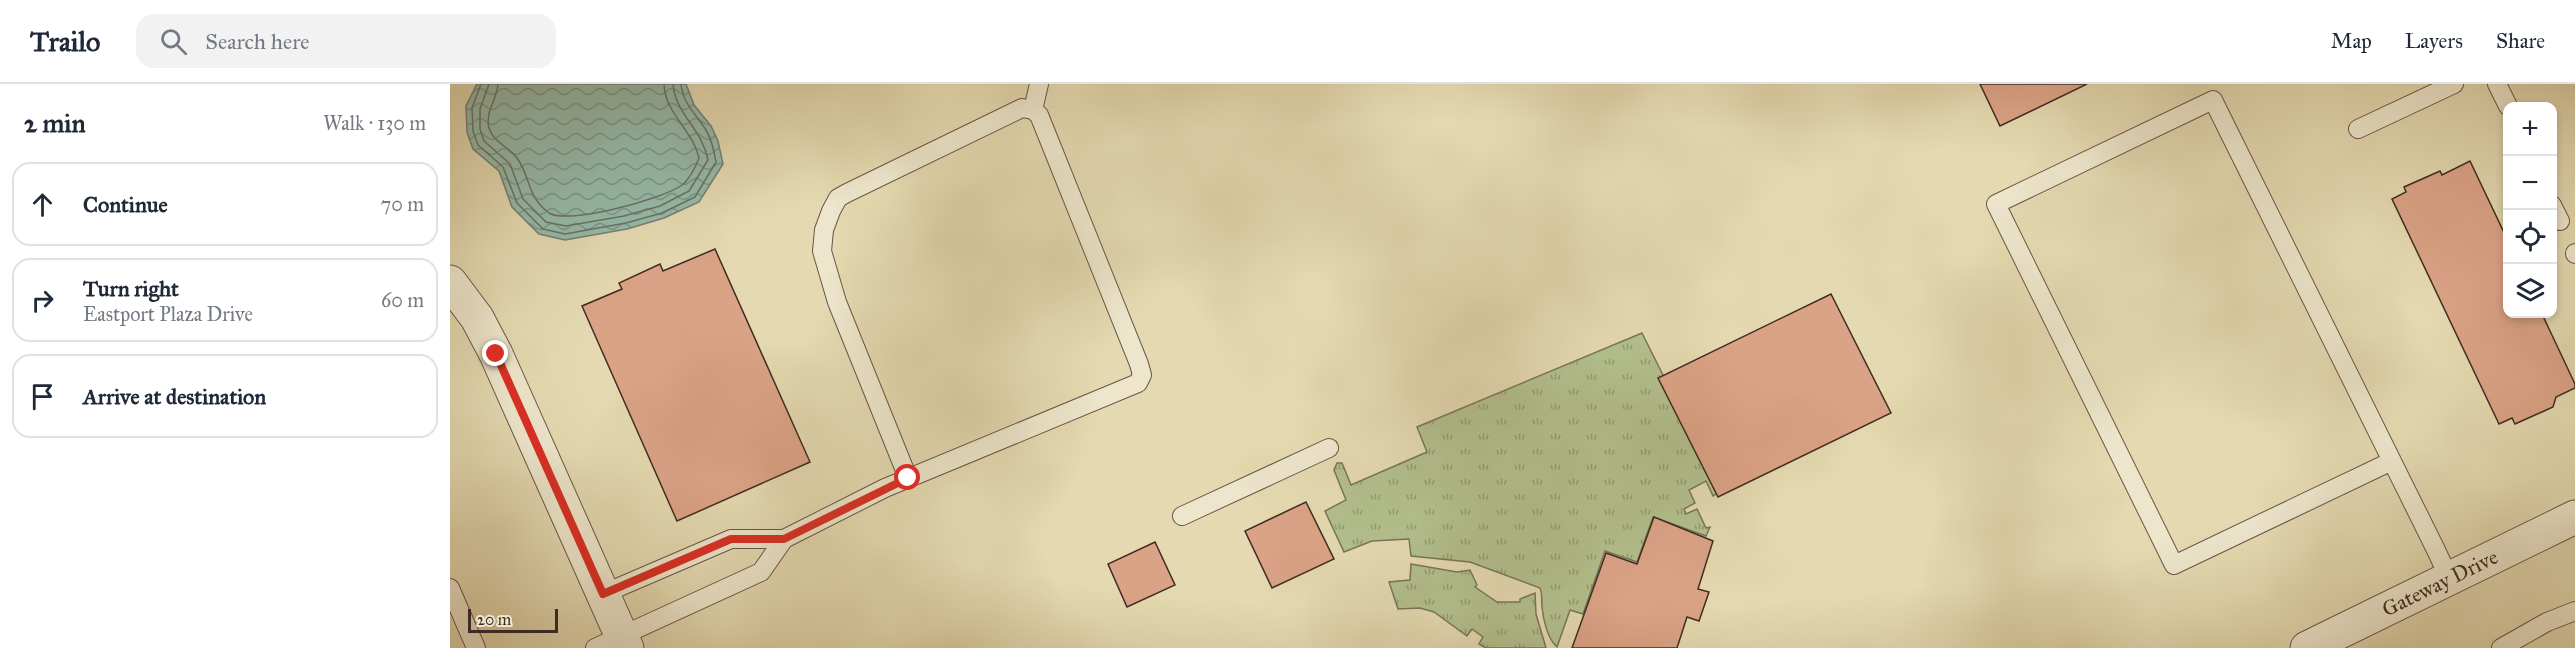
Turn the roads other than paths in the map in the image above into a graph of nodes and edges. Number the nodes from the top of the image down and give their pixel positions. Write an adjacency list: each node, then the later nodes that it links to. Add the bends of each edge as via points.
1 (1039, 84): 5 (lane)
2 (2454, 84): 6 (lane)
3 (2497, 84): 4 (lane)
4 (2506, 102)
5 (1033, 110): 10 (lane, via 1022,108 838,198 824,230 822,251 837,302); 10 (lane, via 1039,115 1142,375 1131,387)
6 (2358, 129)
7 (450, 282): 16 (street, via 477,318 496,354)
8 (1329, 448): 11 (lane)
9 (2392, 461): 9 (lane, via 2213,100 1996,204 2174,565); 14 (lane)
10 (908, 478): 13 (lane)
11 (1182, 516)
12 (2575, 517): 14 (street, Gateway Drive)
13 (784, 539): 16 (lane, via 731,539); 18 (lane, via 761,572)
14 (2449, 578): 20 (street, Gateway Drive)
15 (450, 588): 19 (lane)
16 (603, 594): 18 (street)
17 (2575, 611): 21 (lane)
18 (615, 644)
19 (476, 648)
20 (2307, 648)
21 (2501, 648)

